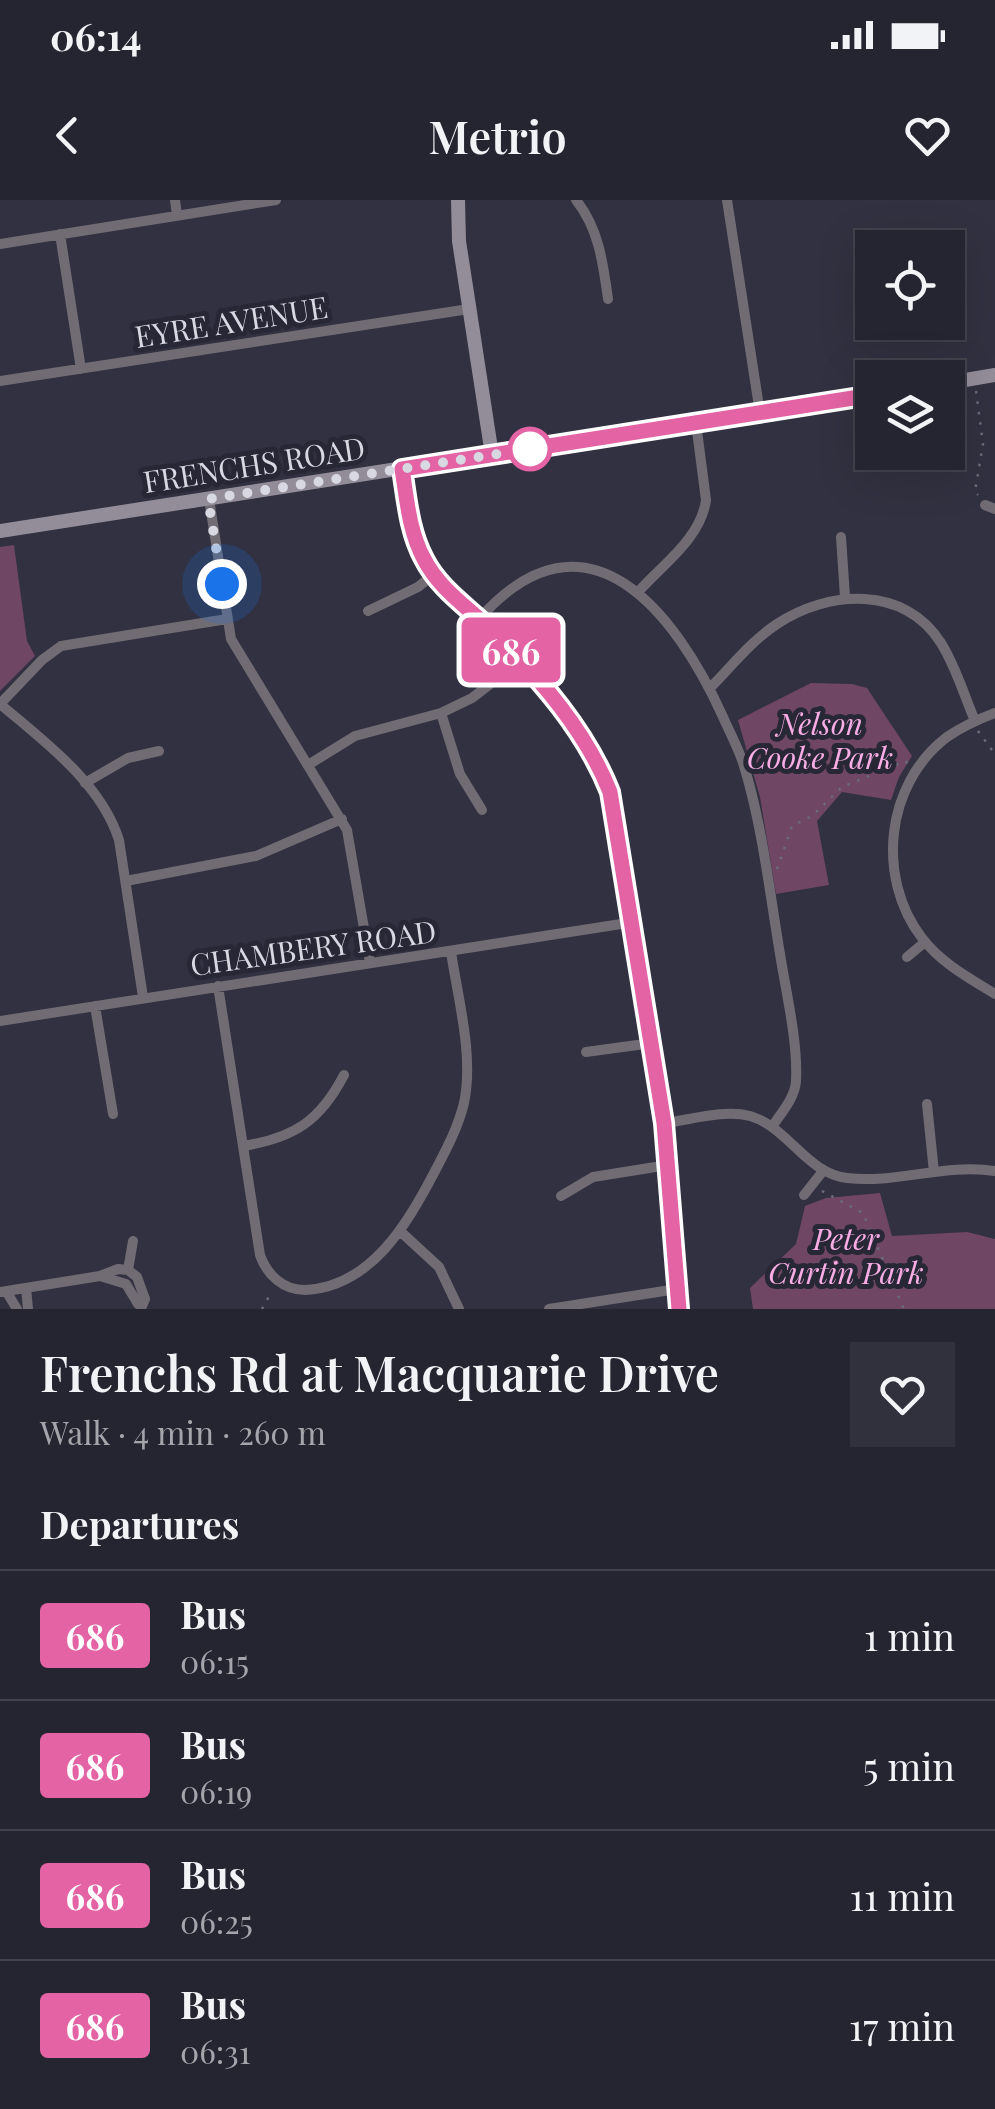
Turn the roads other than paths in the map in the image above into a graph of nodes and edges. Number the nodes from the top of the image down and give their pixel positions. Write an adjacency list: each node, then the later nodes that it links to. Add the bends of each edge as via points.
1 (175, 200): 6 (street)
2 (276, 200): 6 (street)
3 (458, 200): 10 (street)
4 (576, 200): 9 (street, via 597,236)
5 (727, 200): 16 (street)
6 (177, 215): 7 (street)
7 (60, 234): 8 (street); 11 (street)
8 (0, 244)
9 (608, 299)
10 (470, 310): 11 (street, EYRE AVENUE); 18 (street)
11 (81, 369): 14 (street, EYRE AVENUE)
12 (995, 375): 13 (street)
13 (965, 380)
14 (0, 381)
15 (855, 398): 16 (street, FRENCHS ROAD)
16 (760, 413): 17 (street, FRENCHS ROAD)
17 (696, 424): 18 (street, FRENCHS ROAD); 24 (street, via 704,512 690,537)
18 (492, 455): 19 (street, FRENCHS ROAD)
19 (402, 469): 20 (street, FRENCHS ROAD); 23 (street, via 410,526)
20 (208, 499): 21 (street, FRENCHS ROAD); 27 (street)
21 (0, 531)
22 (840, 538): 25 (street)
23 (433, 575): 26 (street); 28 (street)
24 (638, 591): 28 (street, via 594,569 556,569 526,579); 30 (street)
25 (844, 597): 30 (street, via 778,623); 34 (street, via 890,603 919,618 941,642)
26 (368, 611)
27 (227, 619): 31 (street, via 72,642 42,660); 36 (street, via 236,653)
28 (480, 619): 29 (street)
29 (520, 661): 33 (street); 41 (street, via 574,725 602,771)
30 (710, 688): 57 (street, via 744,764 789,1012 796,1081)
31 (0, 704): 37 (street)
32 (995, 712): 34 (street)
33 (441, 713): 36 (street, via 355,736); 38 (street, via 460,774)
34 (974, 721): 42 (street, via 938,746 900,806 892,845 897,886)
35 (159, 752): 37 (street, via 128,758)
36 (308, 765): 39 (street)
37 (84, 783): 40 (street, via 115,828)
38 (482, 810)
39 (342, 819): 40 (street, via 241,860); 45 (street)
40 (126, 881): 48 (street)
41 (634, 922): 43 (street, CHAMBERY ROAD); 51 (street)
42 (925, 942): 44 (street); 47 (street)
43 (452, 952): 45 (street, CHAMBERY ROAD); 65 (street, via 464,1103)
44 (907, 957)
45 (370, 963): 46 (street, CHAMBERY ROAD)
46 (218, 986): 48 (street, CHAMBERY ROAD); 58 (street)
47 (995, 994)
48 (143, 997): 49 (street, CHAMBERY ROAD)
49 (95, 1006): 50 (street, CHAMBERY ROAD); 55 (street)
50 (0, 1021)
51 (652, 1044): 52 (street); 56 (street)
52 (586, 1052)
53 (344, 1075): 58 (street, via 324,1108 298,1130)
54 (927, 1104): 62 (street)
55 (113, 1114)
56 (664, 1123): 57 (street, via 740,1114); 59 (street)
57 (772, 1127): 60 (street)
58 (242, 1146): 65 (street, via 260,1255 277,1281 299,1290 336,1283)
59 (668, 1165): 64 (street, via 593,1177); 70 (street)
60 (823, 1170): 62 (street, via 862,1179); 63 (street)
61 (995, 1171): 62 (street)
62 (934, 1172)
63 (804, 1195)
64 (560, 1196)
65 (401, 1232): 75 (street, via 438,1267)
66 (133, 1242): 67 (street)
67 (128, 1270): 68 (street); 72 (street, via 146,1298)
68 (100, 1276): 69 (street); 72 (street, via 126,1284)
69 (26, 1288): 71 (street); 74 (street)
70 (677, 1289): 76 (street); 77 (street)
71 (3, 1291): 73 (street)
72 (143, 1307)
73 (18, 1309)
74 (28, 1309)
75 (460, 1309)
76 (548, 1309)
77 (679, 1309)

